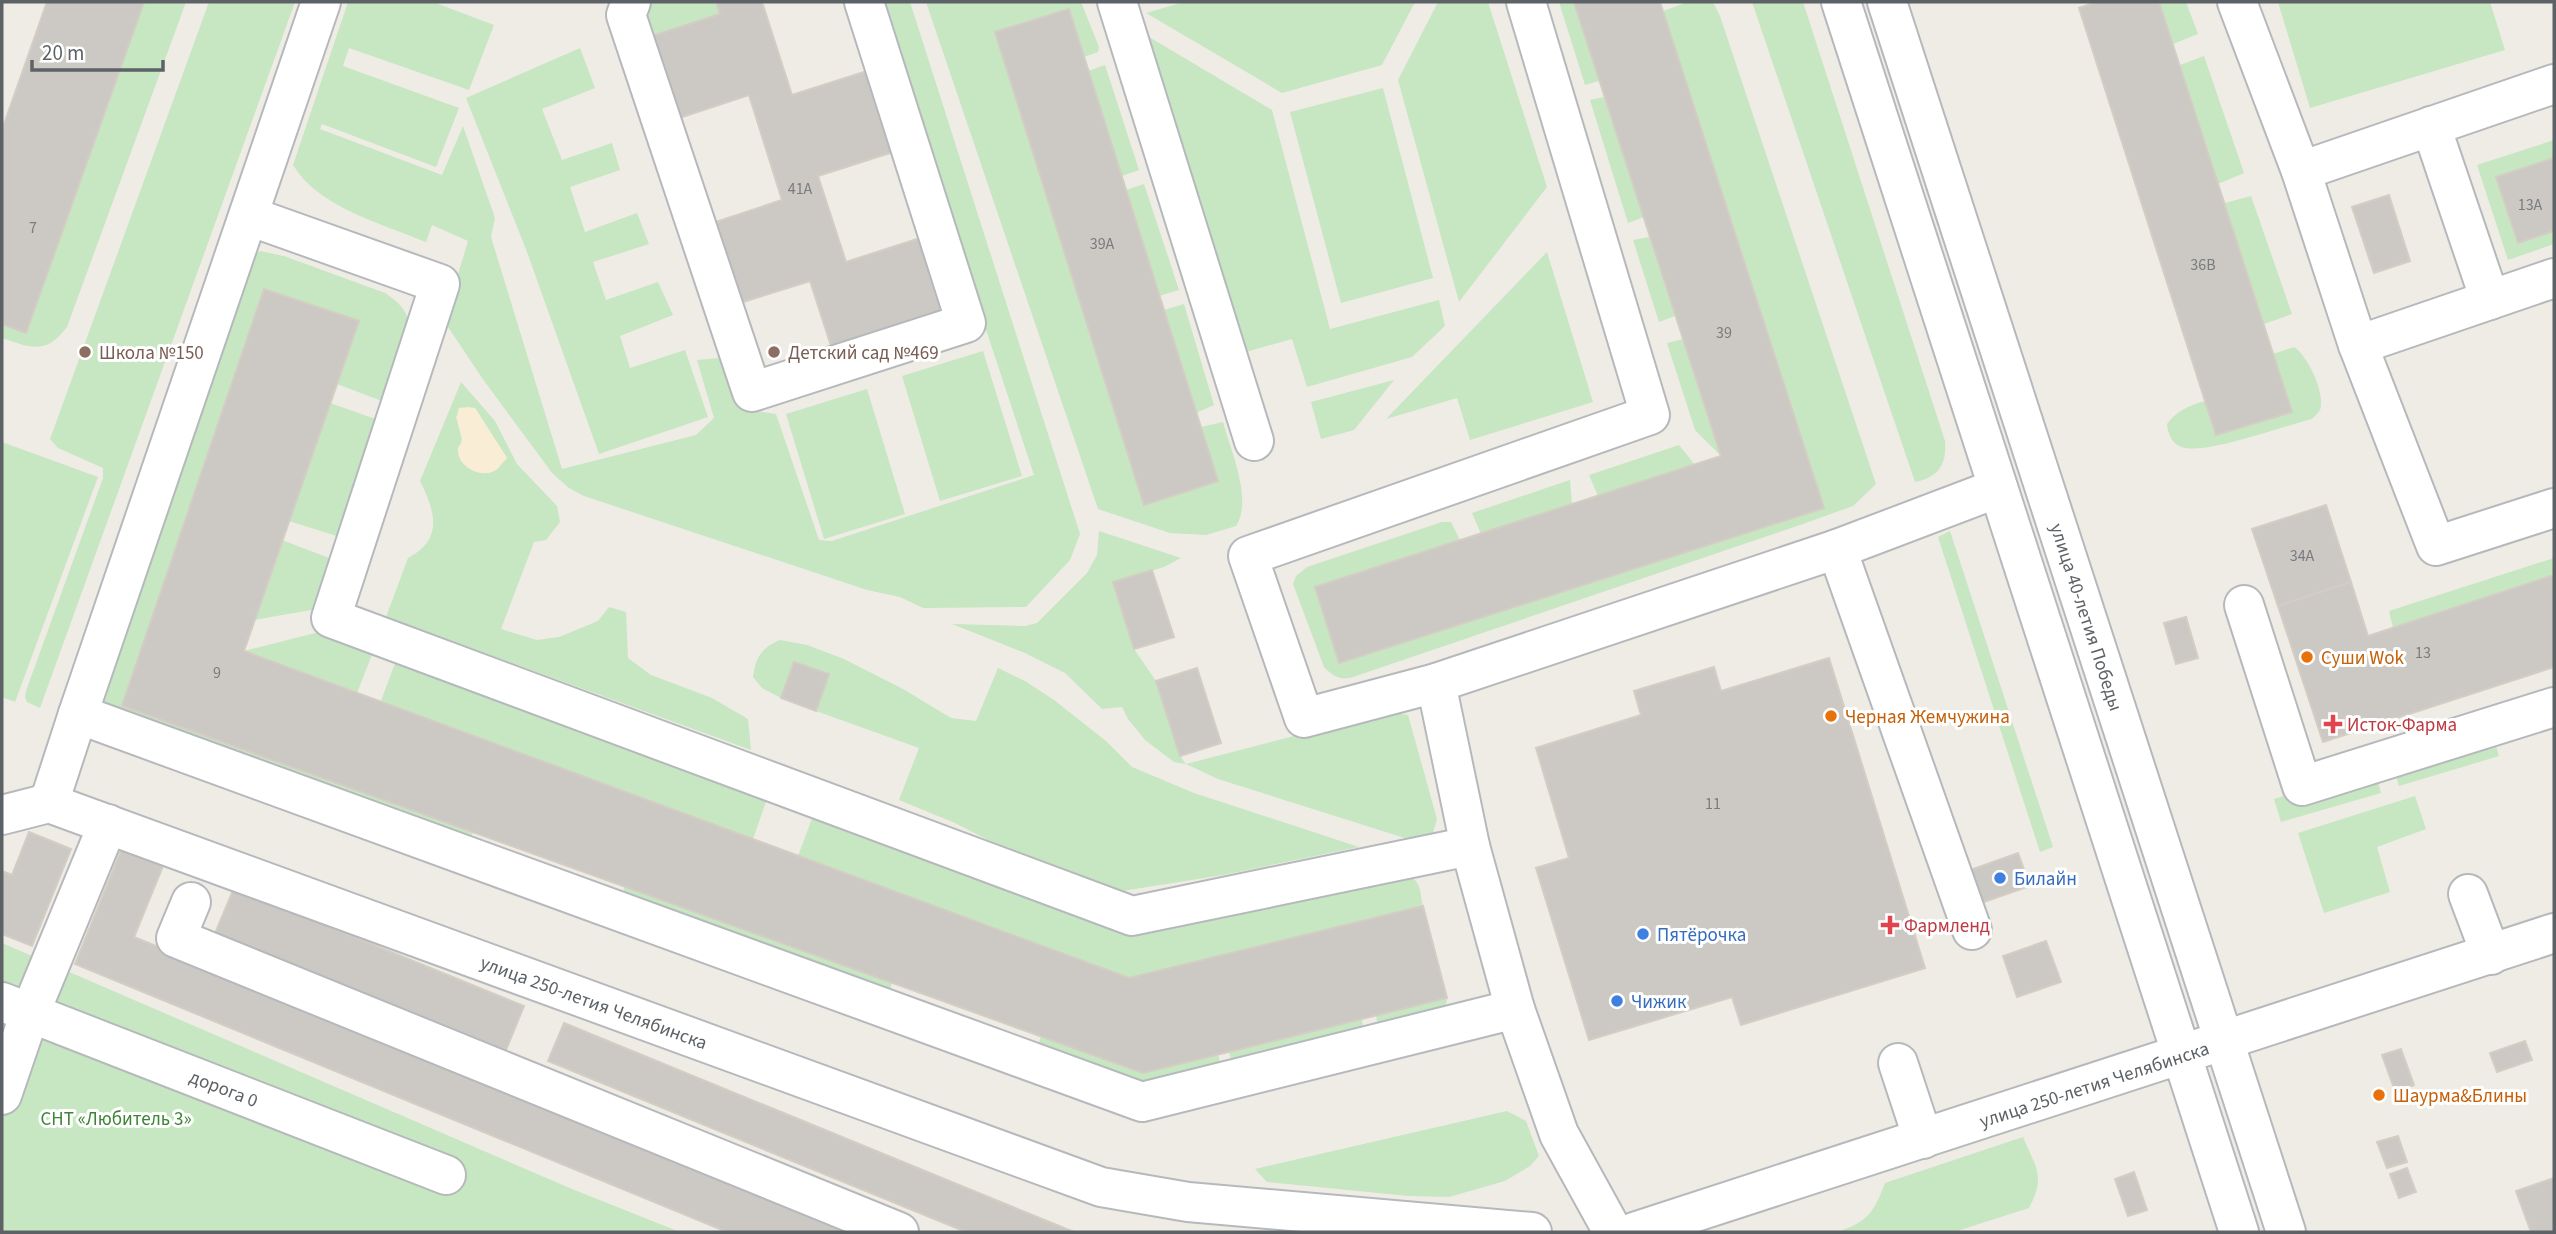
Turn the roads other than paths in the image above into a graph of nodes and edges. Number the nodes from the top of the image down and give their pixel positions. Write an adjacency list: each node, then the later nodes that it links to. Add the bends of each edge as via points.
1 (321, 2): 12 (street)
2 (631, 2): 3 (street, via 626,15 752,392 966,323)
3 (864, 2)
4 (1117, 2): 16 (street)
5 (1527, 2): 21 (street, via 1650,415 1248,556 1304,718)
6 (1841, 2): 17 (street)
7 (1887, 2): 35 (street, улица 40-летия Победы)
8 (2238, 2): 11 (street)
9 (2554, 84): 10 (street)
10 (2431, 126): 11 (street); 14 (street)
11 (2301, 171): 15 (street)
12 (249, 216): 23 (street); 27 (street, via 440,284 331,618 1132,916)
13 (2554, 278): 14 (street)
14 (2490, 300): 15 (street)
15 (2358, 345): 18 (street, via 2436,546)
16 (1254, 441)
17 (1998, 488): 19 (street); 36 (street)
18 (2554, 508)
19 (1837, 549): 21 (street); 30 (street)
20 (2244, 605): 22 (street, via 2302,786)
21 (1436, 683): 27 (street)
22 (2554, 707)
23 (78, 714): 24 (street); 34 (street, via 1142,1102)
24 (49, 803): 25 (street); 26 (street, улица 250-летия Челябинска)
25 (2, 815)
26 (108, 824): 33 (street); 41 (street, улица 250-летия Челябинска, via 1101,1187)
27 (1470, 846): 34 (street)
28 (2468, 894): 32 (street)
29 (191, 902): 42 (street, via 176,938)
30 (1972, 930)
31 (2554, 933): 32 (street, улица 250-летия Челябинска)
32 (2491, 955): 35 (street, улица 250-летия Челябинска)
33 (16, 1008): 38 (street); 40 (street, дорога 0)
34 (1515, 1009): 45 (street, via 1559,1134)
35 (2225, 1042): 36 (street, улица 250-летия Челябинска); 48 (street, улица 40-летия Победы)
36 (2181, 1055): 39 (street, улица 250-летия Челябинска); 47 (street)
37 (1898, 1063): 39 (street)
38 (2, 1095)
39 (1923, 1139): 46 (street, улица 250-летия Челябинска)
40 (446, 1175)
41 (1188, 1202): 43 (street); 44 (street, улица 250-летия Челябинска)
42 (900, 1232)
43 (1211, 1232)
44 (1532, 1232)
45 (1613, 1232)
46 (1634, 1232)
47 (2239, 1232)
48 (2286, 1232)

